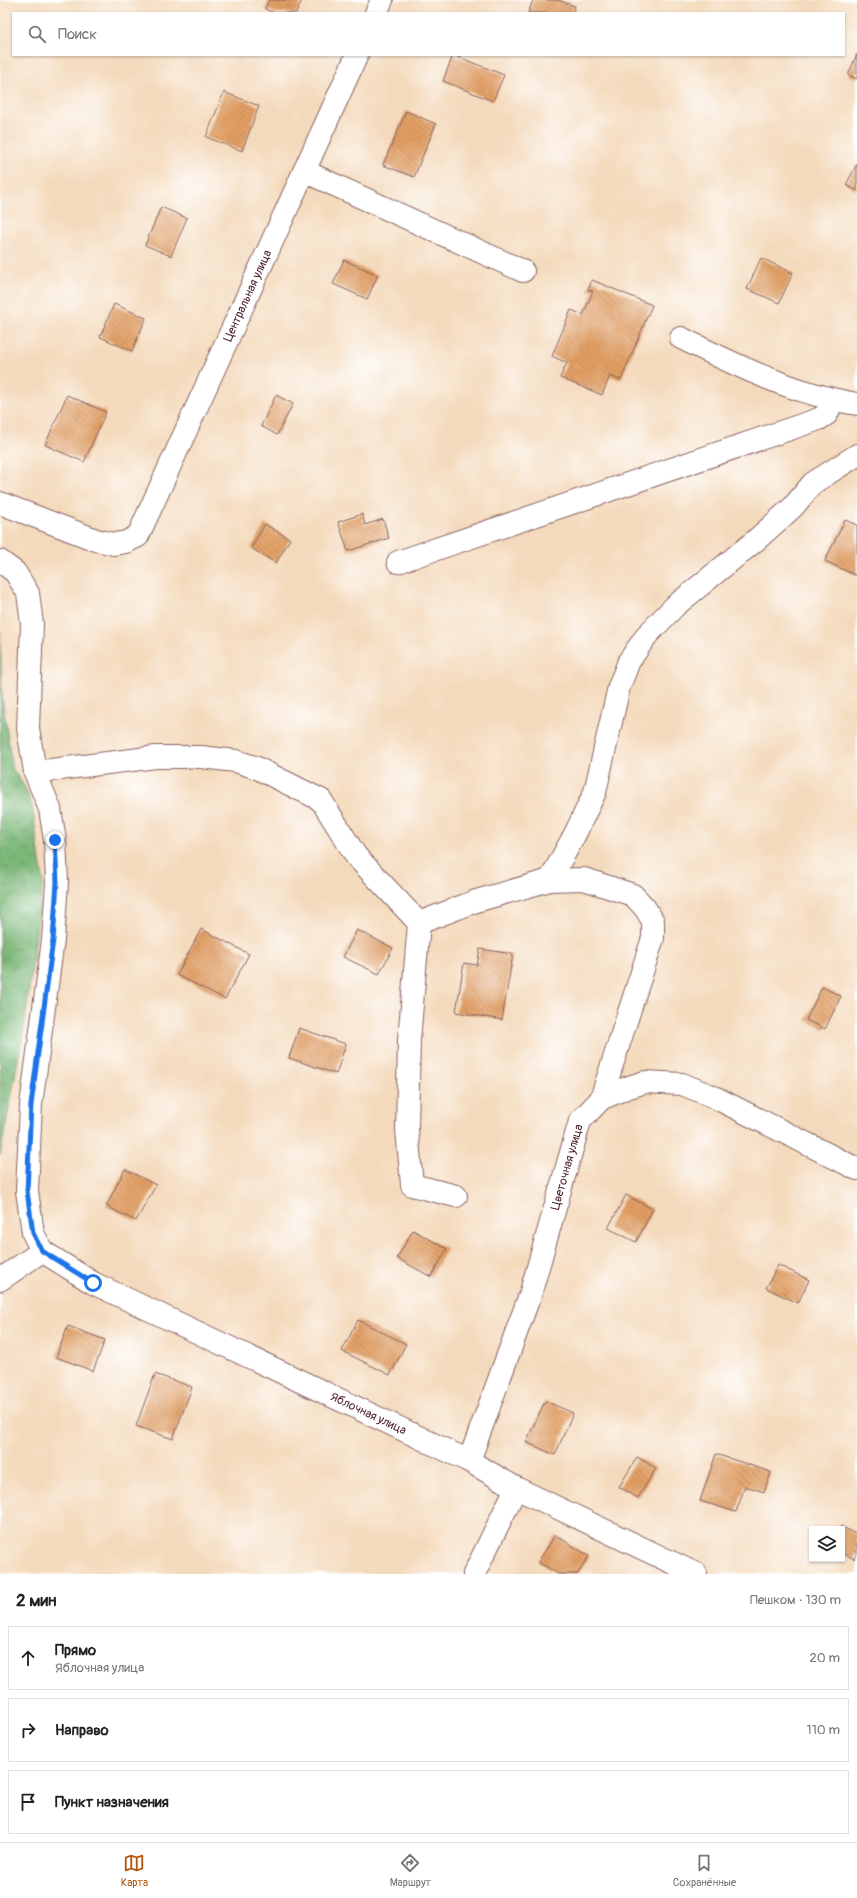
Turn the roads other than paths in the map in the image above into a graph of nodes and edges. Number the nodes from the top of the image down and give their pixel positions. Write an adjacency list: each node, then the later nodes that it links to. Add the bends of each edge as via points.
1 (382, 0): 2 (street)
2 (376, 12)
3 (357, 56): 4 (street, Центральная улица)
4 (304, 171): 5 (street); 10 (street, Центральная улица, via 138,536 114,544 96,540)
5 (523, 271)
6 (681, 338): 7 (street, via 734,365)
7 (832, 400): 8 (street); 12 (street, via 827,414 819,420)
8 (857, 404)
9 (857, 455): 14 (street, via 813,483 793,507 675,606 647,635 629,661 619,688 595,792)
10 (0, 503)
11 (0, 561): 13 (street, via 15,572 28,593 32,624 28,728)
12 (398, 562)
13 (35, 772): 15 (street, via 156,757 201,757 236,761 257,768 321,800 356,856); 19 (street, via 50,809 55,840 57,882 53,940 31,1105 28,1149 27,1191 30,1216 33,1233)
14 (550, 880): 15 (street, via 476,901); 16 (street, via 584,880 633,894 653,920 653,938)
15 (419, 923): 18 (street, via 409,1040 407,1129 412,1185)
16 (601, 1099): 17 (street, Цветочная улица, via 645,1082 682,1084 714,1097); 21 (street, Цветочная улица, via 580,1121 530,1295)
17 (857, 1169)
18 (456, 1196)
19 (42, 1251): 20 (street); 21 (street, Яблочная улица, via 93,1283)
20 (0, 1280)
21 (469, 1461): 22 (street, Яблочная улица)
22 (516, 1488): 23 (street); 24 (street, Яблочная улица)
23 (474, 1574)
24 (696, 1574)

